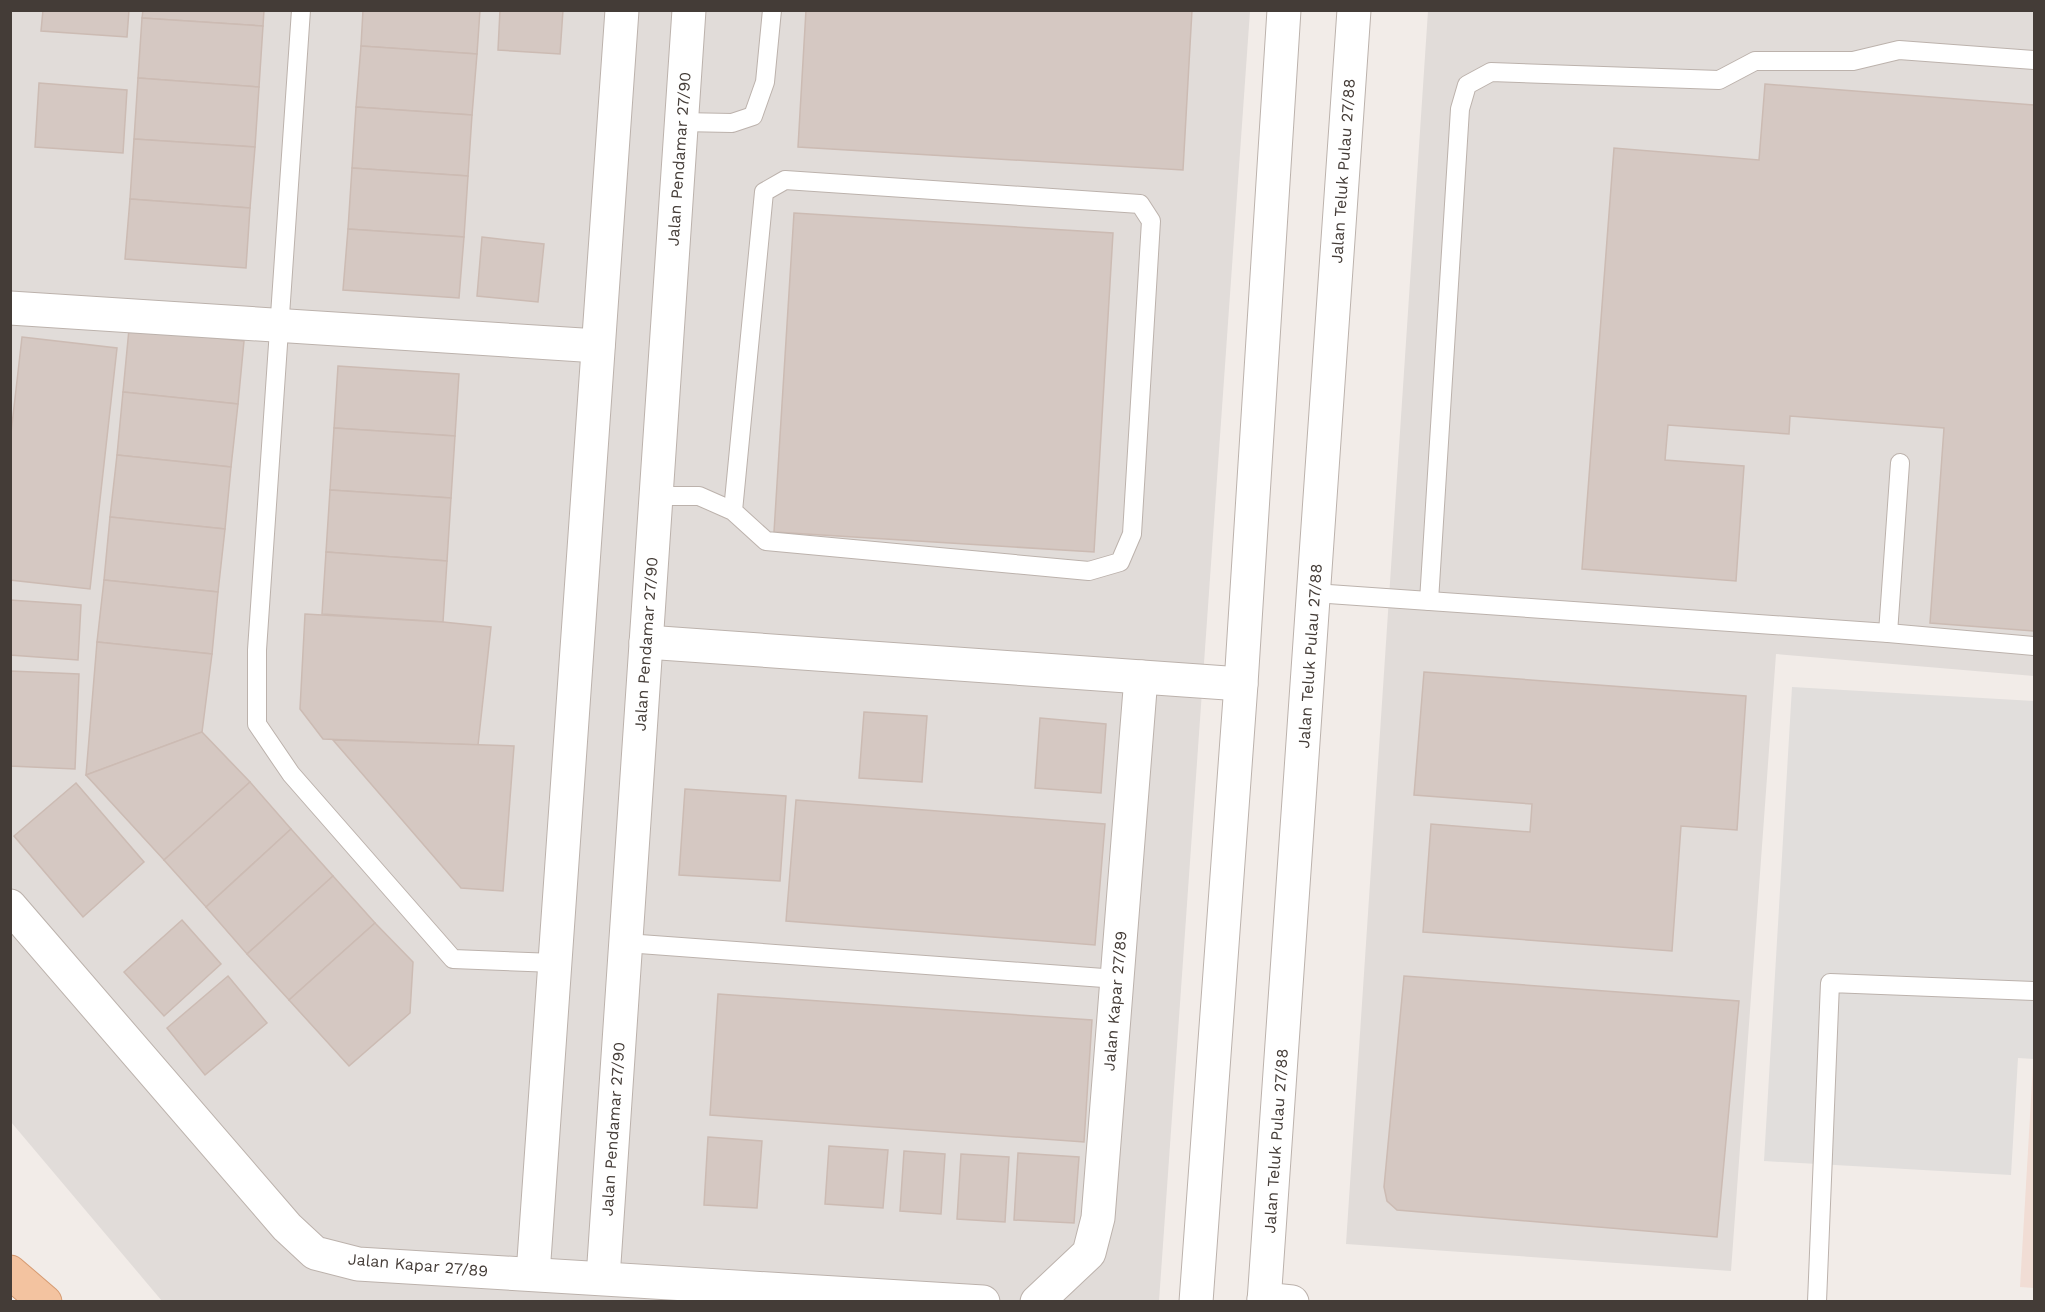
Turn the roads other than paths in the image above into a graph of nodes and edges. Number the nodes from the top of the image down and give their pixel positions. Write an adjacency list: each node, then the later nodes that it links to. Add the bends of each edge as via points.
1 (301, 10): 10 (lane)
2 (622, 10): 11 (street)
3 (689, 10): 8 (street, Jalan Pendamar 27/90)
4 (772, 10): 8 (lane, via 765,82 753,117 732,123)
5 (1284, 10): 21 (street)
6 (1354, 10): 15 (street, Jalan Teluk Pulau 27/88)
7 (2034, 60): 16 (lane, via 1899,50 1853,61 1755,61 1719,80 1491,72 1467,85 1460,109)
8 (681, 122): 13 (street, Jalan Pendamar 27/90)
9 (10, 308): 10 (street)
10 (279, 326): 11 (street); 24 (lane, via 256,650 257,724 291,774 453,959)
11 (598, 346): 24 (street)
12 (1900, 463): 17 (lane)
13 (656, 496): 14 (lane, via 699,496); 18 (street, Jalan Pendamar 27/90)
14 (733, 511): 14 (lane, via 766,541 1089,571 1120,562 1132,534 1151,232 1151,221 1140,204 784,180 764,192)
15 (1314, 593): 16 (lane); 30 (street, Jalan Teluk Pulau 27/88)
16 (1429, 601): 17 (lane)
17 (1888, 633): 19 (lane)
18 (646, 642): 20 (street); 23 (street, Jalan Pendamar 27/90)
19 (2034, 646)
20 (1141, 677): 21 (street); 25 (street, Jalan Kapar 27/89)
21 (1241, 684): 34 (street)
22 (10, 906): 28 (street, Jalan Kapar 27/89, via 280,1218 315,1253 358,1264)
23 (626, 943): 25 (lane); 29 (street, Jalan Pendamar 27/90)
24 (555, 963): 28 (street)
25 (1117, 979): 33 (street, Jalan Kapar 27/89, via 1098,1218 1089,1253)
26 (2034, 991): 35 (lane, via 1830,983)
27 (10, 1272): 31 (main road)
28 (533, 1274): 29 (street, Jalan Kapar 27/89)
29 (603, 1278): 32 (street, Jalan Kapar 27/89)
30 (1274, 1301)
31 (45, 1302)
32 (983, 1302)
33 (1037, 1302)
34 (1196, 1302)
35 (1817, 1302)

